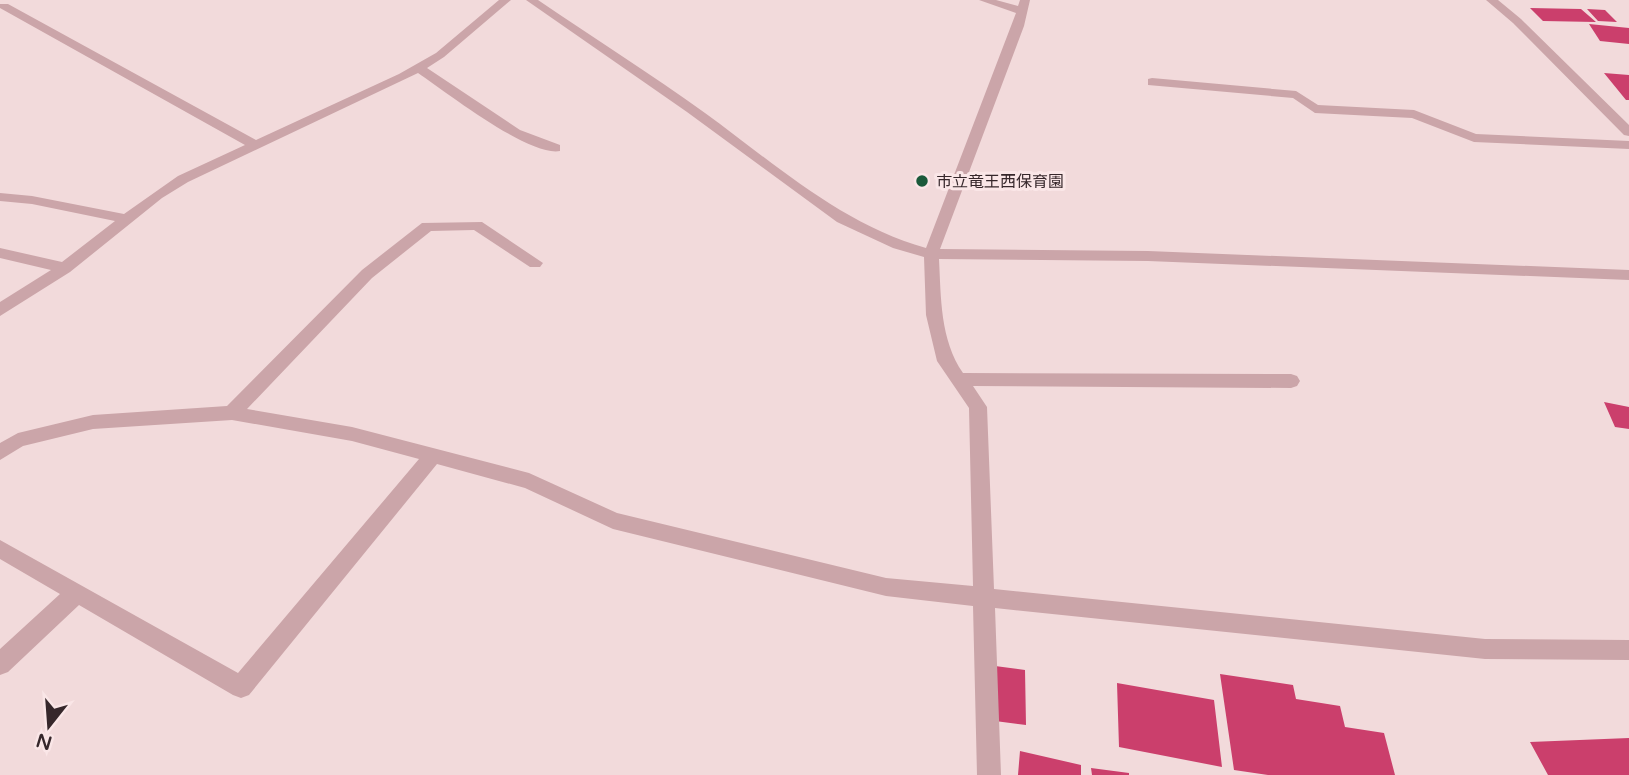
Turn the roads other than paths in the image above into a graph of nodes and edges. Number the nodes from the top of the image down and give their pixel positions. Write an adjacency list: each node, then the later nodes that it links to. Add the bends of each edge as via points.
1 (21, 0): 7 (street)
2 (506, 0): 8 (street)
3 (531, 0): 17 (street, via 842,219)
4 (984, 0): 6 (street)
5 (1491, 0): 10 (street)
6 (1024, 6): 17 (street)
7 (2, 7): 12 (street)
8 (419, 68): 12 (street); 13 (street, via 515,133)
9 (1152, 82): 11 (street, via 1296,95 1315,109 1414,114 1474,138)
10 (1629, 132)
11 (1629, 145)
12 (256, 146): 15 (street, via 183,179)
13 (555, 148)
14 (0, 197): 15 (street)
15 (127, 219): 19 (street)
16 (0, 253): 19 (street)
17 (930, 254): 20 (street, via 1148,256); 22 (street, via 934,315 946,361)
18 (535, 263): 24 (street, via 477,225 427,226 367,274)
19 (65, 268): 21 (street)
20 (1629, 275)
21 (0, 310)
22 (959, 379): 23 (street); 29 (street, via 978,407)
23 (1291, 381)
24 (232, 413): 25 (street, via 93,422 18,440); 26 (street, via 352,434)
25 (0, 453)
26 (433, 456): 28 (street, via 241,687); 29 (street, via 529,481 613,521 886,587)
27 (0, 549): 28 (street)
28 (77, 593): 31 (street)
29 (984, 598): 30 (street, via 1485,649); 32 (street)
30 (1629, 650)
31 (0, 664)
32 (989, 775)

